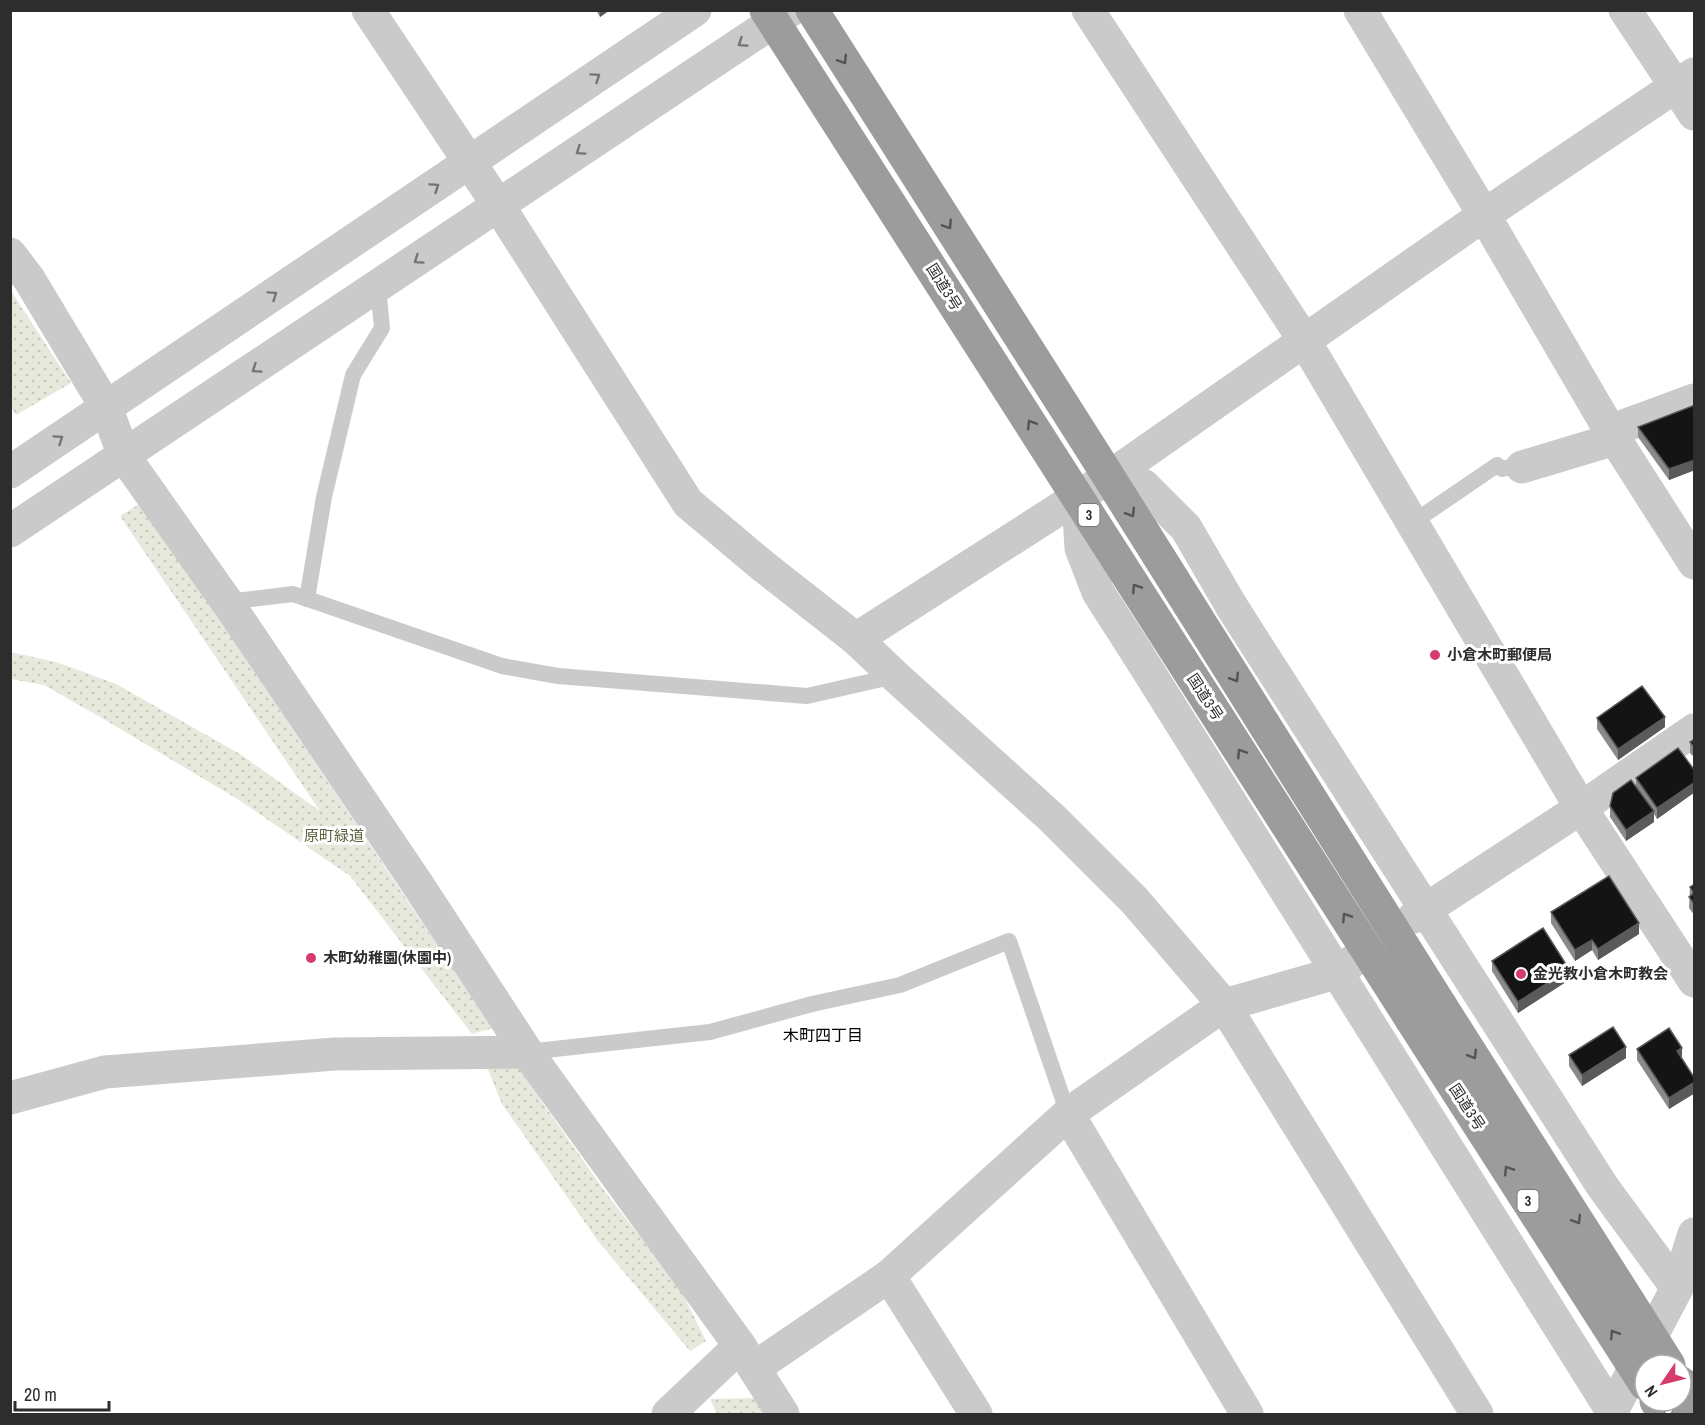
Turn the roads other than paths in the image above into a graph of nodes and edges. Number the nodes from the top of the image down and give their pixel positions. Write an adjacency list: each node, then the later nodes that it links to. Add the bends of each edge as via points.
1 (368, 10): 10 (street)
2 (695, 10): 10 (street, one-way to 2)
3 (812, 10): 22 (highway, 3, one-way to 22)
4 (1088, 10): 15 (street)
5 (1360, 10): 12 (street)
6 (1625, 10): 8 (street)
7 (777, 14): 11 (street, one-way to 11); 23 (highway, 国道3号 / 3, one-way to 7)
8 (1685, 80): 9 (street); 12 (street)
9 (1695, 114)
10 (470, 163): 11 (street); 17 (street, one-way to 10)
11 (498, 206): 14 (street, one-way to 14); 29 (street, via 688,503)
12 (1484, 216): 15 (street); 18 (street)
13 (10, 254): 17 (street)
14 (378, 287): 19 (street, one-way to 19); 27 (lane, via 382,328 353,375 324,497)
15 (1304, 340): 22 (street); 24 (street)
16 (1695, 400): 18 (street)
17 (106, 407): 19 (street); 21 (street, one-way to 17)
18 (1612, 435): 20 (street); 26 (street)
19 (124, 456): 25 (street); 28 (street)
20 (1522, 467): 24 (lane, via 1502,469 1497,465)
21 (10, 472)
22 (1108, 477): 23 (street); 33 (street, via 1143,485 1186,528); 43 (highway, 3, one-way to 43, bridge)
23 (1078, 498): 29 (street); 34 (street, via 1081,548 1098,592); 45 (highway, 国道3号 / 3, one-way to 23, bridge)
24 (1412, 523): 32 (street)
25 (10, 531)
26 (1695, 563)
27 (307, 599): 28 (lane, via 293,594); 30 (lane, via 502,666 558,676 807,696)
28 (226, 602): 37 (street)
29 (856, 639): 30 (street)
30 (895, 676): 36 (street, via 1069,834 1135,901)
31 (1695, 730): 32 (street)
32 (1581, 808): 33 (street); 35 (street)
33 (1420, 914): 42 (street, via 1603,1187)
34 (1345, 967): 36 (street); 46 (street)
35 (1695, 981)
36 (1224, 1005): 39 (street); 51 (street)
37 (527, 1052): 38 (street, via 335,1054 105,1072); 39 (lane, via 710,1032 900,985 1009,941); 44 (street)
38 (10, 1098)
39 (1068, 1114): 41 (street); 50 (street)
40 (1695, 1234): 42 (street)
41 (889, 1276): 44 (street); 49 (street)
42 (1677, 1288): 46 (street)
43 (1662, 1353)
44 (747, 1357): 47 (street); 48 (street)
45 (1633, 1365)
46 (1611, 1413)
47 (668, 1414)
48 (783, 1414)
49 (976, 1414)
50 (1247, 1414)
51 (1477, 1414)

